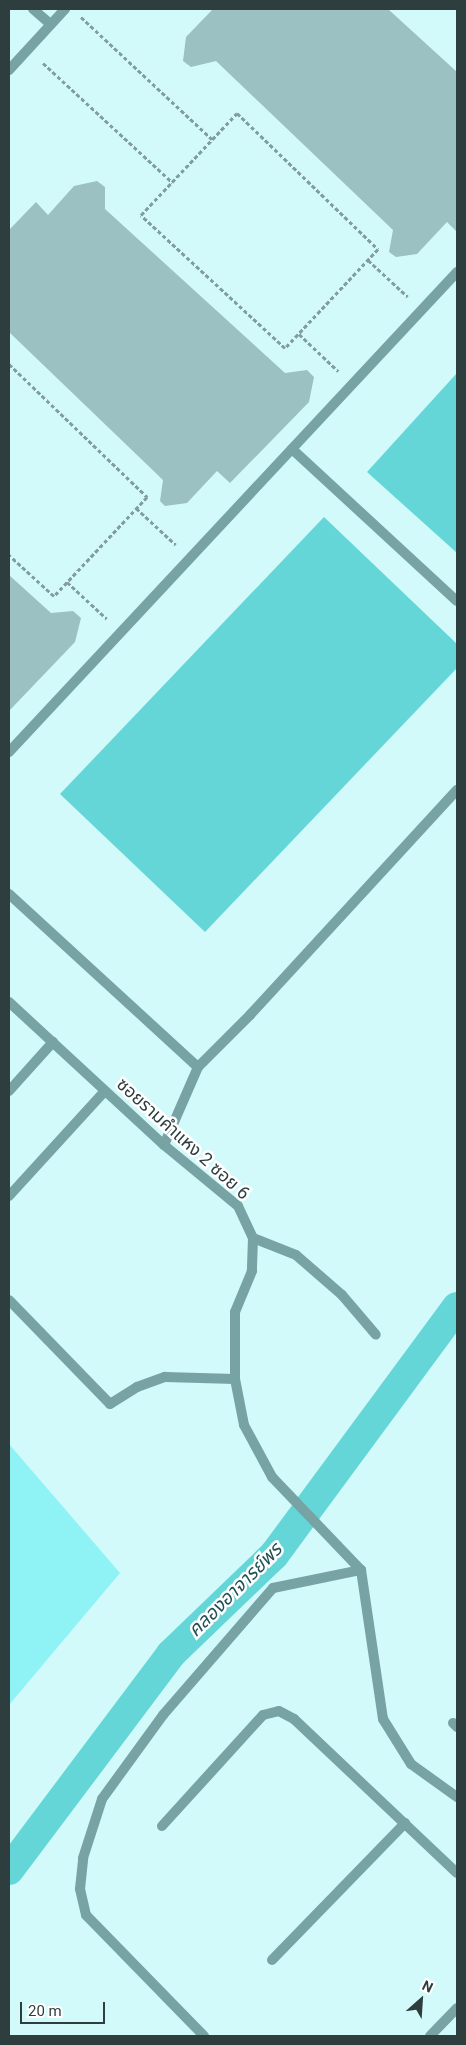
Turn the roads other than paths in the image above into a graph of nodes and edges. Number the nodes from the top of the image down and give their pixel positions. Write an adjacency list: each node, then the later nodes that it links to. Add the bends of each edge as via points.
1 (34, 9): 3 (street)
2 (65, 9): 3 (street)
3 (50, 24): 4 (street)
4 (9, 70)
5 (457, 272): 6 (street)
6 (292, 449): 7 (street); 8 (street)
7 (457, 601)
8 (9, 752)
9 (457, 790): 13 (street)
10 (9, 894): 13 (street)
11 (9, 1002): 12 (street, ซอยรามคำแหง 2 ซอย 6)
12 (53, 1042): 14 (street, ซอยรามคำแหง 2 ซอย 6); 15 (street)
13 (198, 1067): 16 (street)
14 (105, 1091): 16 (street, ซอยรามคำแหง 2 ซอย 6); 17 (street)
15 (9, 1092)
16 (164, 1145): 18 (street, ซอยรามคำแหง 2 ซอย 6, via 238,1206)
17 (9, 1196)
18 (253, 1238): 20 (street, via 296,1256 342,1296); 21 (street, ซอยรามคำแหง 2 ซอย 6, via 252,1271 235,1312)
19 (9, 1300): 21 (street, via 110,1404 137,1387 164,1377)
20 (376, 1335)
21 (235, 1379): 22 (street, ซอยรามคำแหง 2 ซอย 6, via 244,1425 272,1477)
22 (361, 1570): 23 (street, via 383,1719 410,1764); 29 (street, via 273,1588 163,1715 102,1799 84,1858 80,1889 86,1915)
23 (457, 1797)
24 (405, 1823): 25 (street, via 294,1718 279,1712 263,1714); 26 (street); 27 (street)
25 (162, 1826)
26 (457, 1873)
27 (272, 1960)
28 (457, 2008): 30 (street)
29 (204, 2036)
30 (430, 2036)

